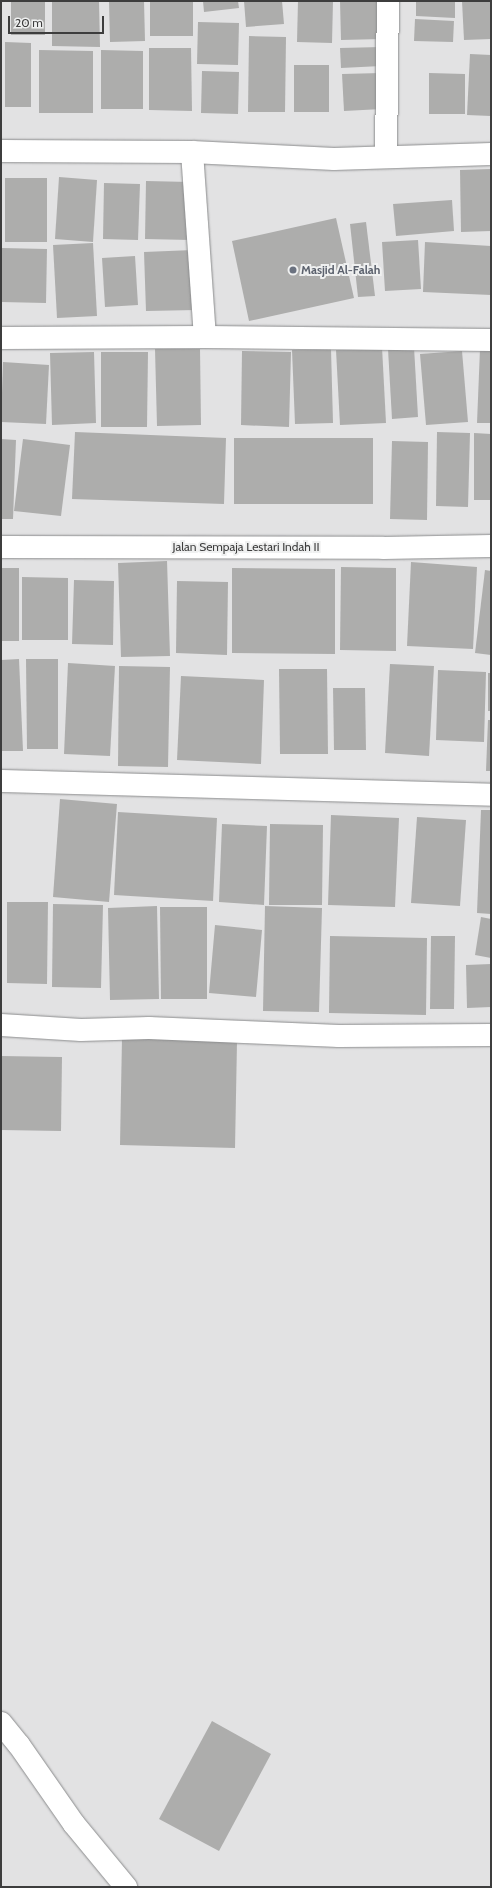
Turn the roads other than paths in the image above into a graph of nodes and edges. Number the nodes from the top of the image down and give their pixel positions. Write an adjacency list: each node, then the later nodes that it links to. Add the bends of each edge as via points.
1 (388, 1): 5 (street)
2 (1, 151): 3 (street)
3 (192, 152): 5 (street, via 334,159); 6 (street)
4 (491, 154): 5 (street)
5 (386, 157)
6 (205, 337): 7 (street); 8 (street)
7 (1, 338)
8 (491, 340)
9 (491, 546): 10 (street, Jalan Sempaja Lestari Indah II)
10 (1, 547)
11 (1, 781): 12 (street)
12 (491, 794)
13 (1, 1025): 14 (street, via 81,1030 149,1028 339,1036)
14 (491, 1035)
15 (1, 1723): 16 (street, via 74,1824)
16 (126, 1887)

